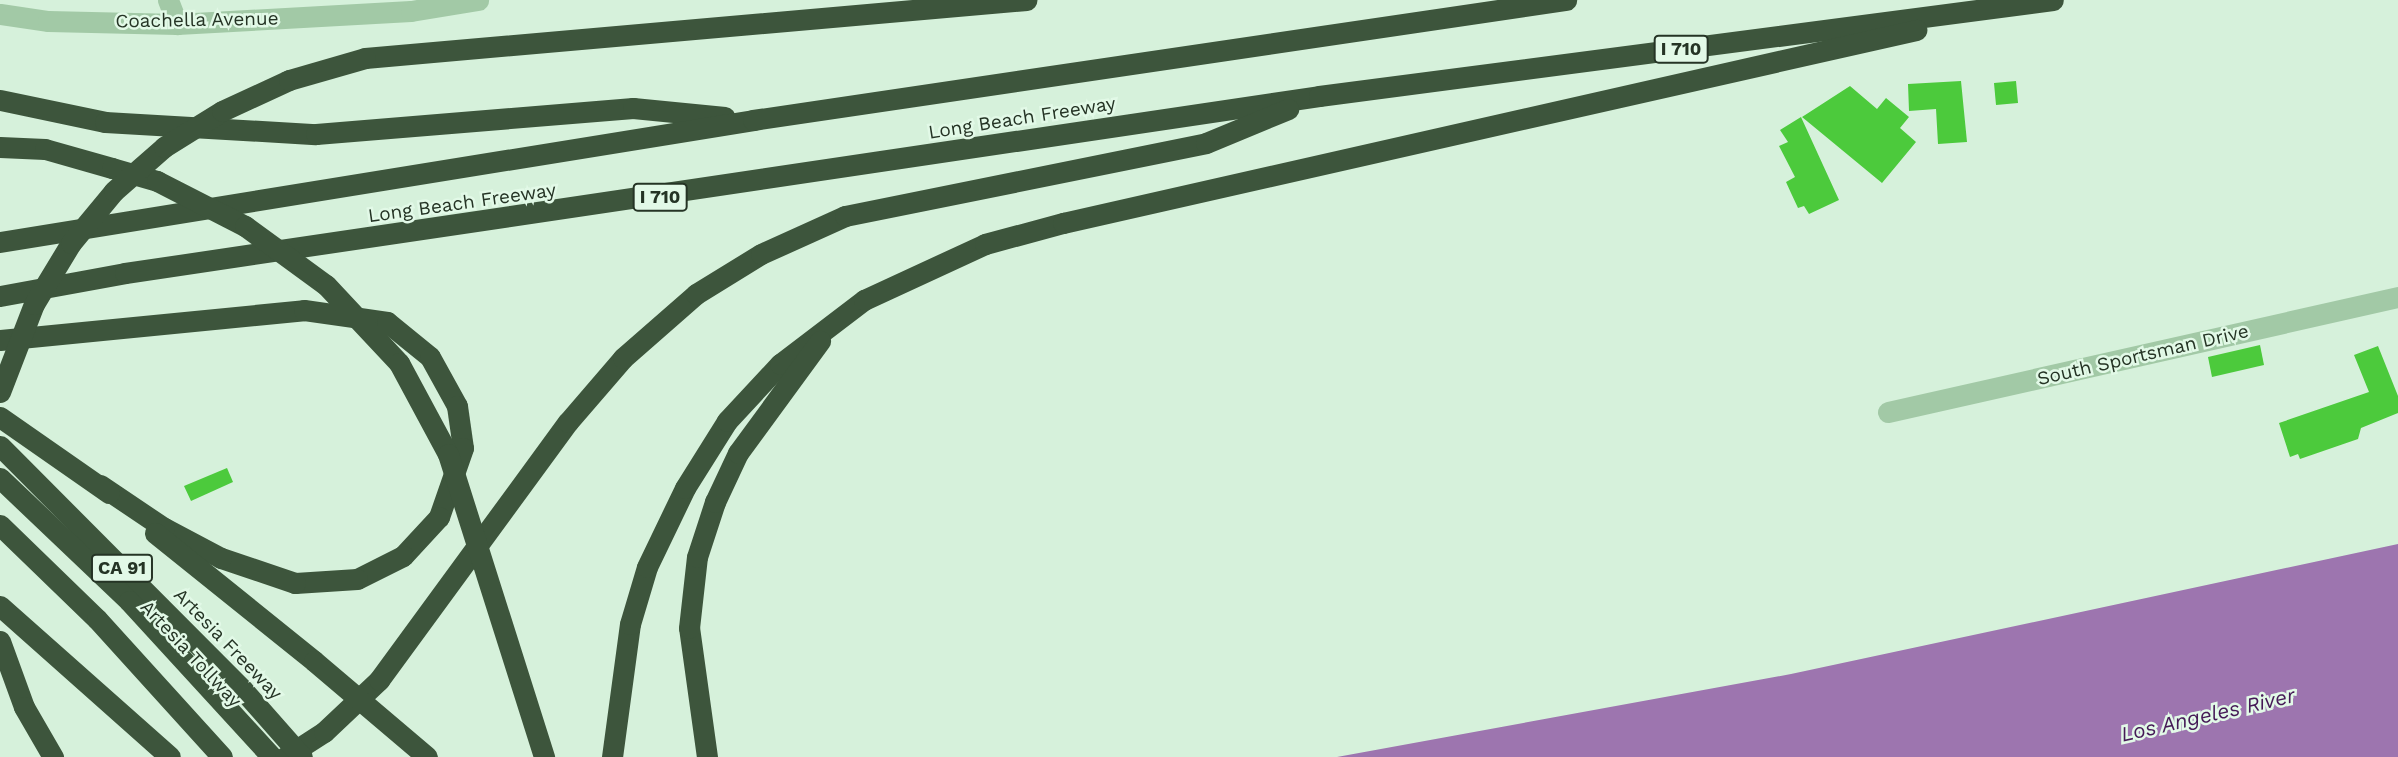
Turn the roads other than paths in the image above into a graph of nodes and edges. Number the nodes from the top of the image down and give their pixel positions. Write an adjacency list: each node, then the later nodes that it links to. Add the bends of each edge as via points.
1 (168, 0): 8 (street)
2 (478, 0): 6 (street, Coachella Avenue)
3 (1026, 0): 18 (highway, bridge, via 365,58 289,80 222,111 164,147 114,191 71,243 34,304)
4 (1566, 0): 11 (highway, Long Beach Freeway)
5 (2048, 1): 9 (highway, Long Beach Freeway / I 710); 16 (highway, via 1063,223 985,244 864,300)
6 (409, 5): 8 (street, Coachella Avenue)
7 (11, 10): 8 (street, Coachella Avenue)
8 (177, 24)
9 (1320, 96): 14 (highway, Long Beach Freeway / I 710, via 125,273); 34 (highway, via 1206,143 845,216 761,254 696,294 623,358 568,422 379,680 324,732)
10 (0, 100): 11 (highway, via 105,122 316,134 633,108)
11 (753, 120): 13 (highway, Long Beach Freeway)
12 (0, 148): 37 (highway, bridge, via 45,149 157,181 245,226 326,285 399,363 448,454)
13 (0, 242)
14 (0, 296)
15 (2398, 297): 19 (street, South Sportsman Drive)
16 (836, 320): 38 (highway, via 780,364 727,421 685,488 647,567 630,624); 39 (highway, via 738,453 697,557 689,628)
17 (0, 340): 23 (highway, via 304,310 340,315 387,322 430,357 457,406 463,448 439,517 403,556 357,579 295,583 221,558 164,528)
18 (0, 392)
19 (1888, 412)
20 (0, 417): 23 (highway)
21 (0, 446): 35 (highway, Artesia Freeway / CA 91, bridge, via 243,690)
22 (0, 478): 28 (highway, Artesia Tollway)
23 (100, 485): 36 (highway, bridge, via 212,583 314,660)
24 (0, 497): 28 (highway, Artesia Tollway)
25 (0, 525): 31 (highway, CA 91, via 179,706)
26 (0, 606): 30 (highway)
27 (0, 641): 29 (highway, via 24,707)
28 (210, 696): 32 (highway, Artesia Tollway); 33 (highway, Artesia Tollway)
29 (53, 757)
30 (170, 757)
31 (222, 757)
32 (256, 757)
33 (272, 757)
34 (285, 757)
35 (302, 757)
36 (427, 757)
37 (544, 757)
38 (612, 757)
39 (707, 757)

